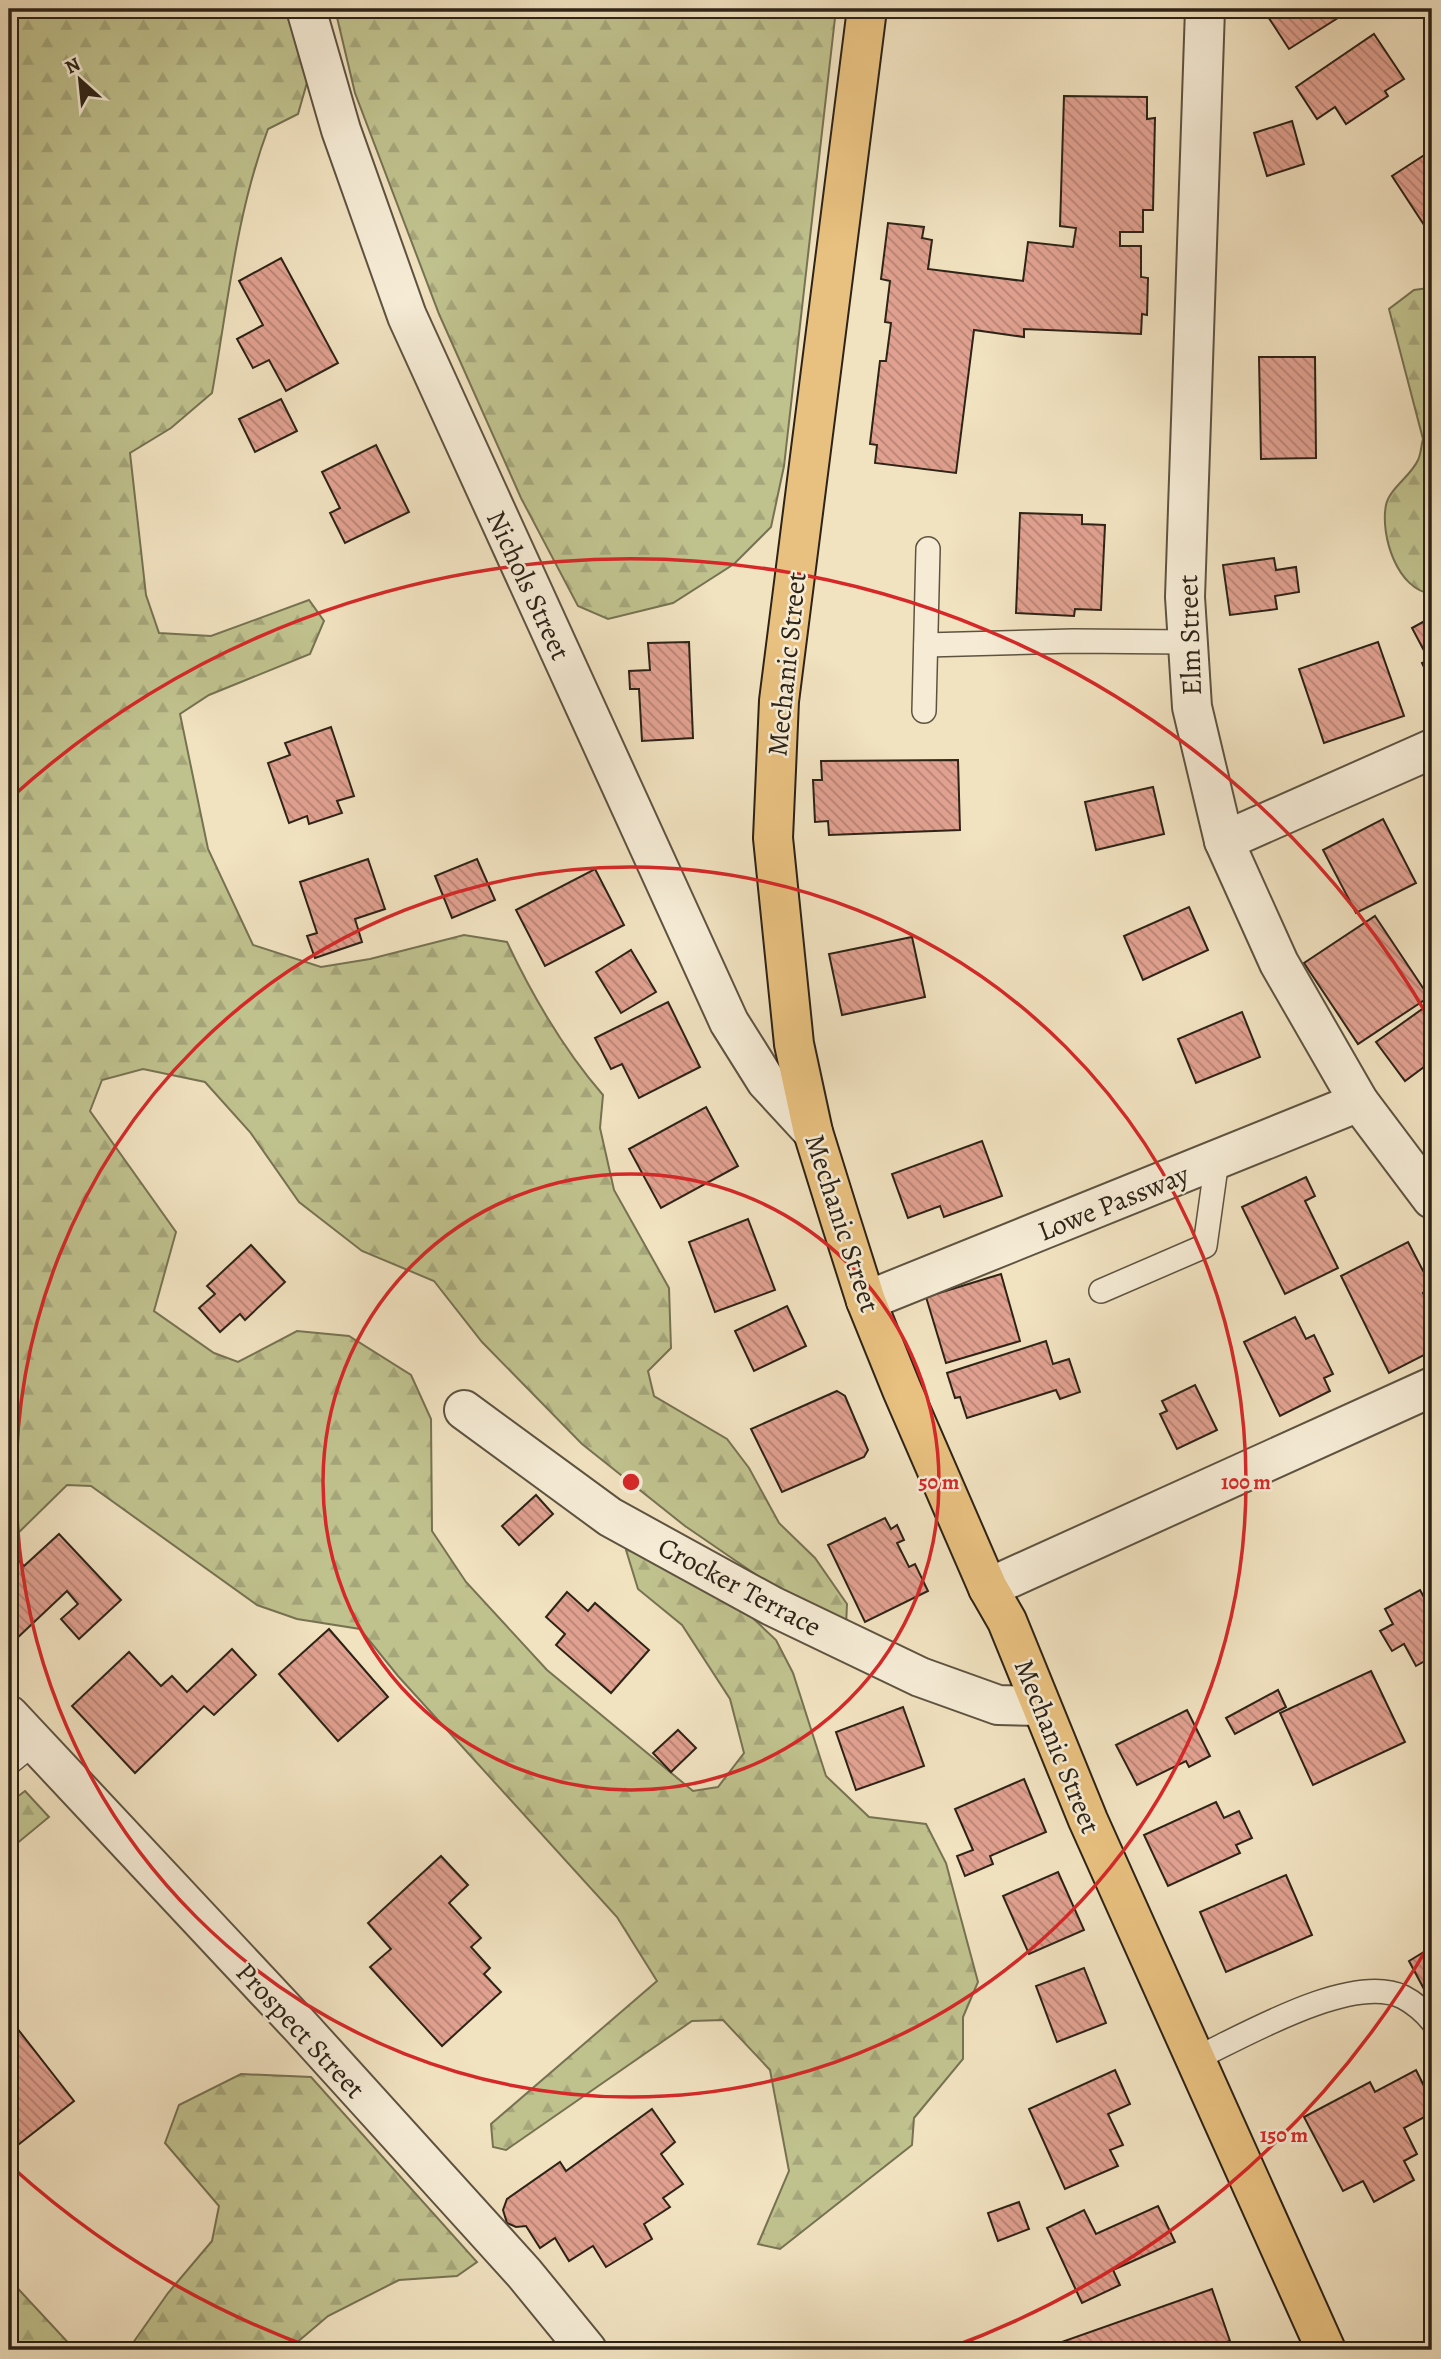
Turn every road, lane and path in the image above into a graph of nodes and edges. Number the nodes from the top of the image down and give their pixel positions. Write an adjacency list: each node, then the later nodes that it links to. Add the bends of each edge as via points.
1 (306, 9): 11 (street, Nichols Street, via 367,208 407,316 460,435 729,1022 766,1081)
2 (867, 9): 11 (main road, Mechanic Street, via 782,674 775,763 773,838 781,941 794,1044)
3 (1205, 9): 5 (street, Elm Street)
4 (928, 549): 6 (lane)
5 (1187, 642): 6 (lane); 9 (street, Elm Street, via 1192,707)
6 (926, 645): 7 (lane)
7 (924, 711)
8 (1432, 749): 9 (street)
9 (1224, 841): 10 (street, Elm Street, via 1279,963)
10 (1359, 1101): 12 (street, Lowe Passway); 13 (street, Elm Street)
11 (813, 1132): 15 (main road, Mechanic Street)
12 (1217, 1160): 14 (lane, via 1205,1247); 15 (street, Lowe Passway)
13 (1432, 1199)
14 (1101, 1291)
15 (866, 1301): 18 (main road, Mechanic Street)
16 (1432, 1387): 18 (street)
17 (464, 1410): 19 (street, Crocker Terrace, via 610,1517 772,1606 920,1677 998,1705)
18 (988, 1588): 19 (main road, Mechanic Street, via 1007,1621)
19 (1041, 1706): 22 (main road, Mechanic Street)
20 (17, 1740): 23 (street, Prospect Street, via 524,2273)
21 (1432, 2021): 22 (lane, via 1402,1996 1377,1992 1343,1996 1312,2003)
22 (1195, 2059): 24 (main road, Mechanic Street)
23 (587, 2350)
24 (1326, 2350)

